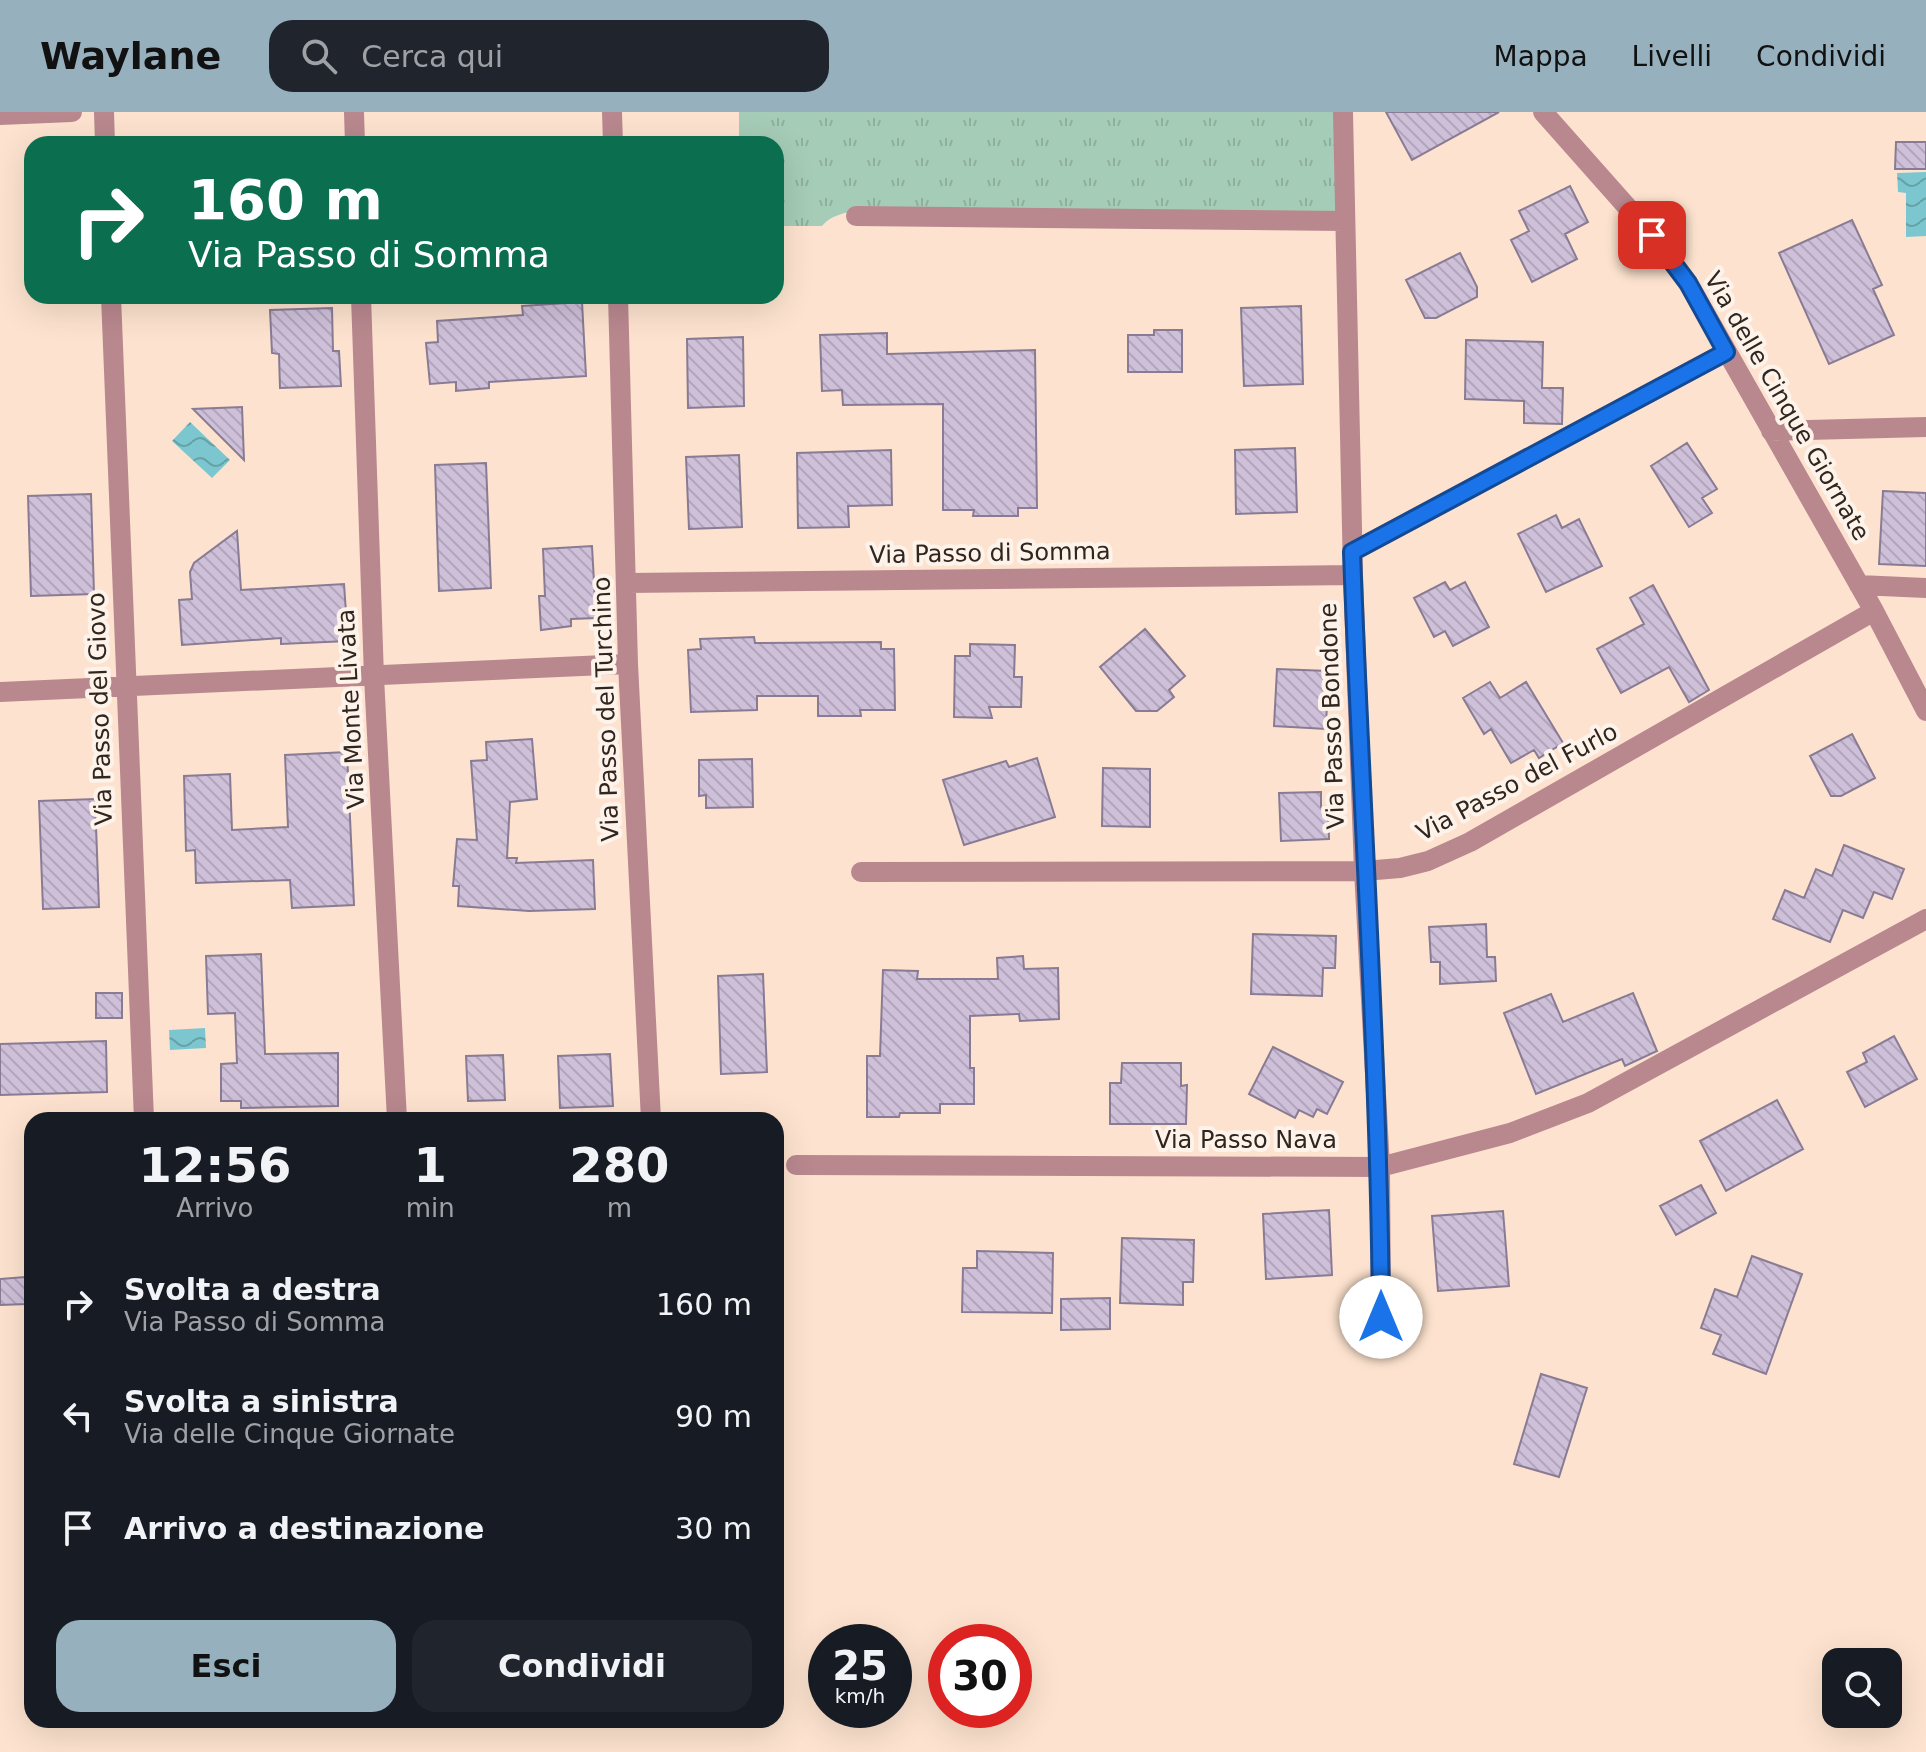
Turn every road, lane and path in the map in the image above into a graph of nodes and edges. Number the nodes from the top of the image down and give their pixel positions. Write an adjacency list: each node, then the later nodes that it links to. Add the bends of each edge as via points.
1 (72, 112): 7 (street)
2 (104, 112): 8 (street)
3 (354, 112): 9 (street)
4 (612, 112): 10 (street)
5 (1343, 112): 12 (street, Via Passo Bondone)
6 (1543, 112): 16 (street, Via delle Cinque Giornate, via 1668,255)
7 (0, 115)
8 (105, 136)
9 (355, 136)
10 (613, 136)
11 (856, 216): 12 (street)
12 (1345, 221): 19 (street, Via Passo Bondone)
13 (111, 304): 27 (street, Via Passo del Giovo)
14 (361, 304): 26 (street, Via Monte Livata)
15 (618, 304): 21 (street, Via Passo del Turchino)
16 (1726, 352): 18 (street, Via delle Cinque Giornate); 19 (street)
17 (1926, 427): 18 (street)
18 (1771, 431): 22 (street, Via delle Cinque Giornate)
19 (1352, 552): 20 (street, Via Passo Bondone)
20 (1353, 575): 21 (street, Via Passo di Somma); 30 (street, Via Passo Bondone)
21 (627, 583): 25 (street, Via Passo del Turchino)
22 (1859, 585): 23 (street); 24 (street, Via delle Cinque Giornate)
23 (1926, 588)
24 (1874, 611): 29 (street, Via delle Cinque Giornate); 30 (street, Via Passo del Furlo, via 1458,848 1414,865)
25 (628, 664): 26 (street); 35 (street, Via Passo del Turchino)
26 (374, 677): 27 (street); 34 (street, Via Monte Livata)
27 (125, 688): 28 (street); 33 (street, Via Passo del Giovo)
28 (0, 692)
29 (1926, 711)
30 (1364, 871): 31 (street, Via Passo del Furlo); 37 (street, Via Passo Bondone)
31 (861, 872)
32 (1926, 919): 37 (street, Via Passo Nava, via 1588,1103 1510,1133)
33 (144, 1112)
34 (397, 1112)
35 (651, 1112)
36 (796, 1165): 37 (street, Via Passo Nava)
37 (1380, 1167): 38 (street, Via Passo Bondone)
38 (1381, 1317)

